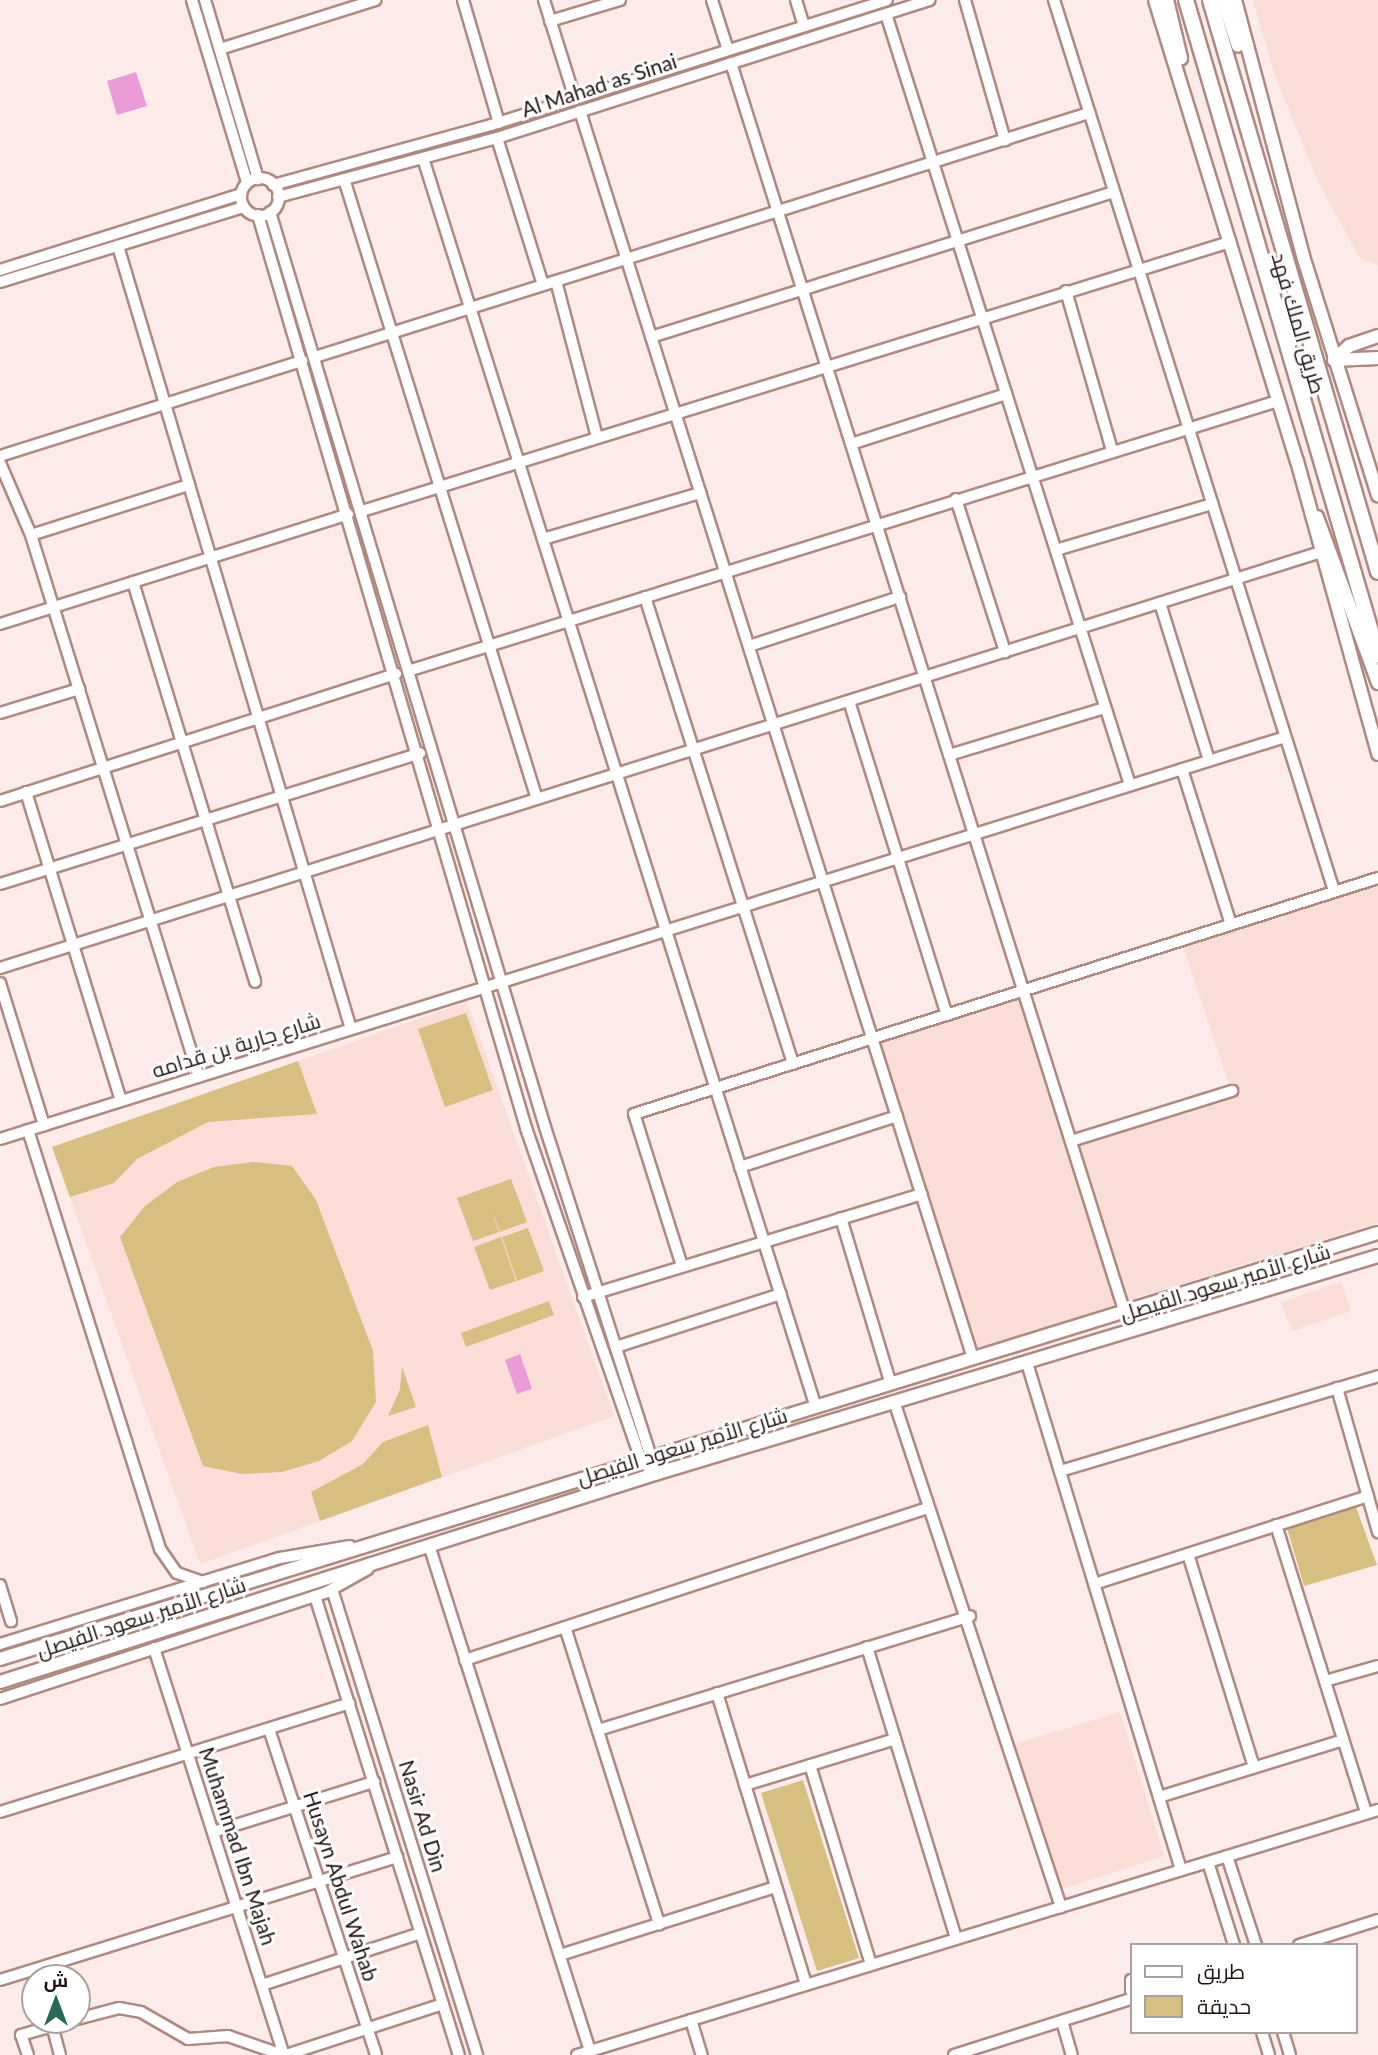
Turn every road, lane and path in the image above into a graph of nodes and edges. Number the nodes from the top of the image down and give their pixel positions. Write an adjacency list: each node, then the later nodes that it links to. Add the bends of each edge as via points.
1 (192, 0): 39 (street)
2 (205, 0): 22 (street)
3 (463, 0): 30 (street)
4 (544, 0): 20 (street)
5 (620, 0): 20 (street)
6 (712, 0): 23 (street)
7 (796, 0): 21 (street)
8 (930, 0): 19 (street, Al Mahad as Sinai)
9 (965, 0): 33 (street)
10 (1054, 0): 29 (street)
11 (1155, 0): 36 (main road)
12 (1167, 0): 36 (main road)
13 (1186, 0): 110 (highway, طريق الملك فهد, via 1290,370)
14 (1210, 0): 97 (highway, طريق الملك فهد)
15 (1223, 0): 31 (main road)
16 (1235, 0): 31 (main road)
17 (368, 1): 22 (street)
18 (884, 1): 21 (street, Al Mahad as Sinai)
19 (886, 14): 24 (street, Al Mahad as Sinai); 35 (street)
20 (550, 21): 27 (street)
21 (804, 26): 23 (street, Al Mahad as Sinai)
22 (220, 49): 37 (street)
23 (728, 50): 25 (street, Al Mahad as Sinai)
24 (731, 63): 26 (street, Al Mahad as Sinai); 46 (street)
25 (675, 67): 26 (street); 27 (street, Al Mahad as Sinai)
26 (679, 80): 28 (street, Al Mahad as Sinai)
27 (575, 99): 30 (street, Al Mahad as Sinai)
28 (580, 111): 32 (street, Al Mahad as Sinai); 51 (street)
29 (1089, 113): 33 (street); 41 (street)
30 (499, 123): 40 (street, Al Mahad as Sinai)
31 (1266, 129): 66 (main road)
32 (497, 138): 34 (street, Al Mahad as Sinai); 56 (street)
33 (1005, 140): 35 (street)
34 (423, 158): 38 (street, Al Mahad as Sinai); 59 (street)
35 (933, 163): 46 (street); 48 (street)
36 (1209, 177): 49 (main road)
37 (258, 179): 39 (street); 40 (street)
38 (344, 179): 43 (street, Al Mahad as Sinai); 61 (street)
39 (247, 182): 42 (street)
40 (273, 185): 43 (street)
41 (1113, 192): 48 (street); 52 (street)
42 (241, 194): 44 (street); 53 (street)
43 (278, 197): 45 (street)
44 (244, 206): 47 (street); 50 (street)
45 (270, 212): 47 (street); 64 (street)
46 (778, 212): 51 (street); 57 (street)
47 (258, 215): 67 (street)
48 (957, 240): 57 (street); 60 (street)
49 (1230, 242): 52 (street); 70 (main road)
50 (118, 246): 55 (street); 71 (street)
51 (627, 259): 54 (street); 63 (street)
52 (1138, 269): 58 (street); 73 (street)
53 (0, 270)
54 (556, 281): 56 (street); 74 (street)
55 (0, 282)
56 (542, 285): 59 (street)
57 (802, 289): 63 (street); 68 (street)
58 (1066, 291): 60 (street); 76 (street)
59 (470, 308): 61 (street); 79 (street)
60 (982, 317): 68 (street); 69 (street)
61 (392, 333): 64 (street); 83 (street)
62 (1378, 336): 66 (main road, via 1349,346)
63 (651, 337): 72 (street)
64 (315, 357): 88 (street)
65 (1378, 358): 66 (main road)
66 (1334, 360): 85 (main road)
67 (302, 361): 71 (street); 89 (street)
68 (827, 366): 72 (street); 75 (street)
69 (1006, 394): 75 (street); 81 (street)
70 (1278, 401): 73 (street); 78 (main road)
71 (164, 404): 77 (street); 82 (street)
72 (675, 413): 74 (street); 84 (street)
73 (1187, 427): 76 (street); 87 (street)
74 (597, 437): 79 (street)
75 (851, 444): 90 (street)
76 (1112, 450): 81 (street)
77 (0, 456)
78 (1297, 461): 94 (main road); 114 (main road)
79 (519, 462): 83 (street); 92 (street)
80 (0, 463): 91 (street)
81 (1032, 475): 86 (street); 93 (street)
82 (189, 485): 91 (street); 95 (street)
83 (440, 486): 88 (street); 107 (street)
84 (700, 493): 92 (street); 96 (street)
85 (1378, 496)
86 (956, 499): 90 (street); 109 (street)
87 (1212, 504): 93 (street); 98 (street)
88 (362, 511): 111 (street)
89 (348, 514): 95 (street); 112 (street)
90 (877, 524): 96 (street); 101 (street)
91 (32, 535): 103 (street)
92 (543, 539): 104 (street)
93 (1055, 550): 106 (street)
94 (1318, 553): 98 (street); 125 (main road)
95 (210, 558): 99 (street); 119 (street)
96 (725, 571): 100 (street); 108 (street)
97 (1378, 572)
98 (1236, 579): 102 (street); 121 (street)
99 (133, 582): 103 (street); 122 (street)
100 (645, 597): 104 (street); 123 (street)
101 (900, 597): 108 (street); 113 (street)
102 (1160, 603): 106 (street); 127 (street)
103 (54, 607): 105 (street); 115 (street)
104 (569, 620): 107 (street); 130 (street)
105 (0, 625)
106 (1080, 628): 109 (street); 117 (street)
107 (489, 645): 111 (street); 134 (street)
108 (749, 646): 120 (street)
109 (1005, 652): 113 (street)
110 (1378, 655)
111 (411, 670): 137 (street)
112 (396, 674): 119 (street); 124 (street)
113 (925, 677): 116 (street); 126 (street)
114 (1378, 683)
115 (79, 689): 118 (street); 128 (street)
116 (849, 701): 120 (street); 141 (street)
117 (1105, 708): 126 (street); 131 (street)
118 (0, 713)
119 (258, 718): 122 (street); 133 (street)
120 (773, 725): 123 (street); 145 (street)
121 (1285, 737): 127 (street, شارع جارية بن قدامه); 147 (street)
122 (182, 743): 128 (street); 136 (street)
123 (693, 750): 130 (street); 149 (street)
124 (420, 753): 133 (street); 138 (street)
125 (1378, 754)
126 (949, 755): 139 (street)
127 (1209, 760): 129 (street, شارع جارية بن قدامه)
128 (104, 768): 132 (street); 140 (street)
129 (1182, 769): 131 (street, شارع جارية بن قدامه); 151 (street)
130 (617, 774): 134 (street); 152 (street)
131 (1130, 785): 139 (street, شارع جارية بن قدامه)
132 (26, 792): 135 (street); 142 (street)
133 (281, 796): 136 (street); 143 (street)
134 (537, 799): 137 (street)
135 (0, 801)
136 (206, 820): 140 (street); 148 (street)
137 (458, 824): 138 (street); 157 (street)
138 (443, 829): 143 (street); 158 (street)
139 (974, 834): 141 (street, شارع جارية بن قدامه); 159 (street)
140 (127, 844): 142 (street); 150 (street)
141 (898, 858): 145 (street, شارع جارية بن قدامه); 160 (street)
142 (50, 869): 146 (street); 153 (street)
143 (304, 872): 148 (street); 161 (street)
144 (1378, 877): 147 (street)
145 (823, 881): 149 (street, شارع جارية بن قدامه); 162 (street)
146 (0, 884)
147 (1334, 891): 151 (street)
148 (229, 896): 150 (street); 155 (street)
149 (743, 906): 152 (street, شارع جارية بن قدامه); 163 (street)
150 (151, 920): 153 (street); 164 (street)
151 (1231, 924): 159 (street)
152 (666, 930): 157 (street, شارع جارية بن قدامه); 165 (street)
153 (73, 945): 154 (street); 167 (street)
154 (0, 968)
155 (255, 982)
156 (0, 983): 169 (street)
157 (501, 984): 158 (street, شارع جارية بن قدامه); 174 (street)
158 (484, 989): 161 (street, شارع جارية بن قدامه); 175 (street)
159 (1024, 990): 160 (street); 172 (street)
160 (947, 1015): 162 (street)
161 (351, 1029): 164 (street, شارع جارية بن قدامه)
162 (872, 1038): 163 (street); 168 (street)
163 (793, 1064): 165 (street)
164 (199, 1077): 167 (street, شارع جارية بن قدامه)
165 (716, 1088): 173 (street); 181 (street, via 634,1114)
166 (1231, 1091): 172 (street)
167 (121, 1101): 169 (street, شارع جارية بن قدامه)
168 (897, 1116): 173 (street); 176 (street)
169 (44, 1125): 170 (street, شارع جارية بن قدامه)
170 (28, 1130): 171 (street, شارع جارية بن قدامه); 205 (street, via 160,1549 177,1573)
171 (0, 1139)
172 (1071, 1141): 185 (street)
173 (740, 1167): 179 (street)
174 (562, 1180): 175 (street); 182 (street)
175 (546, 1187): 184 (street)
176 (922, 1194): 177 (street); 187 (street)
177 (841, 1218): 179 (street); 190 (street)
178 (1378, 1233): 185 (main road, شارع الأمير سعود الفيصل)
179 (764, 1241): 181 (street); 183 (street)
180 (1378, 1255): 188 (main road, شارع الأمير سعود الفيصل)
181 (682, 1266): 182 (street)
182 (598, 1291): 184 (street); 186 (street)
183 (781, 1294): 186 (street); 193 (street)
184 (583, 1297): 194 (street)
185 (1124, 1310): 187 (main road, شارع الأمير سعود الفيصل)
186 (619, 1346): 194 (street)
187 (973, 1358): 190 (main road, شارع الأمير سعود الفيصل)
188 (1027, 1363): 192 (main road, شارع الأمير سعود الفيصل); 195 (street)
189 (1378, 1376): 191 (street)
190 (890, 1381): 193 (main road, شارع الأمير سعود الفيصل)
191 (1337, 1388): 195 (street); 197 (street)
192 (894, 1401): 196 (main road, شارع الأمير سعود الفيصل); 198 (street)
193 (815, 1404): 194 (main road, شارع الأمير سعود الفيصل)
194 (647, 1458): 196 (street); 201 (main road, شارع الأمير سعود الفيصل)
195 (1060, 1471): 206 (street)
196 (654, 1474): 202 (main road, شارع الأمير سعود الفيصل)
197 (1368, 1496): 199 (street); 200 (street)
198 (927, 1508): 210 (street); 212 (street)
199 (1276, 1525): 203 (street); 219 (street)
200 (1378, 1532)
201 (371, 1542): 205 (street, via 280,1558); 216 (main road, شارع الأمير سعود الفيصل)
202 (429, 1545): 204 (main road, شارع الأمير سعود الفيصل); 217 (street)
203 (1188, 1554): 206 (street); 230 (street)
204 (384, 1560): 208 (street); 220 (main road, شارع الأمير سعود الفيصل)
205 (203, 1582): 213 (street)
206 (1094, 1584): 233 (street)
207 (0, 1585): 211 (street)
208 (332, 1589): 209 (street); 276 (street, Nasir Ad Din)
209 (315, 1596): 215 (street); 223 (street, Nasir Ad Din)
210 (970, 1616): 214 (street); 246 (street)
211 (11, 1621)
212 (565, 1627): 217 (street); 225 (street)
213 (0, 1644)
214 (867, 1647): 221 (street); 226 (street)
215 (154, 1648): 222 (street); 228 (street, Muhammad Ibn Majah)
216 (0, 1658)
217 (466, 1660): 254 (street)
218 (1378, 1666): 219 (street)
219 (1325, 1681): 227 (street)
220 (0, 1682)
221 (717, 1693): 225 (street); 232 (street)
222 (0, 1699)
223 (349, 1703): 224 (street); 231 (street, Nasir Ad Din)
224 (269, 1729): 228 (street); 234 (street, Husayn Abdul Wahab)
225 (598, 1730): 248 (street)
226 (895, 1739): 229 (street); 250 (street)
227 (1343, 1740): 230 (street); 237 (street)
228 (188, 1753): 236 (street); 238 (street, Muhammad Ibn Majah)
229 (810, 1765): 232 (street); 256 (street)
230 (1254, 1767): 233 (street)
231 (374, 1782): 234 (street); 240 (street, Nasir Ad Din)
232 (745, 1785): 244 (street)
233 (1159, 1797): 242 (street)
234 (295, 1807): 238 (street); 243 (street, Husayn Abdul Wahab)
235 (1378, 1810): 237 (street)
236 (0, 1812)
237 (1366, 1813): 239 (street)
238 (213, 1832): 245 (street, Muhammad Ibn Majah)
239 (1227, 1856): 241 (street); 252 (street)
240 (397, 1857): 243 (street); 249 (street, Nasir Ad Din)
241 (1208, 1862): 242 (street); 251 (street)
242 (1181, 1870): 246 (street)
243 (320, 1883): 245 (street); 255 (street, Husayn Abdul Wahab)
244 (776, 1887): 248 (street); 259 (street)
245 (237, 1906): 257 (street); 258 (street, Muhammad Ibn Majah)
246 (1061, 1907): 250 (street)
247 (1378, 1920): 253 (street)
248 (659, 1924): 254 (street)
249 (421, 1933): 255 (street); 261 (street, Nasir Ad Din)
250 (956, 1939): 256 (street)
251 (1233, 1943)
252 (1254, 1943)
253 (1305, 1943)
254 (560, 1955): 270 (street)
255 (345, 1958): 258 (street); 265 (street, Husayn Abdul Wahab)
256 (871, 1965): 259 (street)
257 (0, 1980)
258 (262, 1985): 273 (street, Muhammad Ibn Majah)
259 (806, 1985): 263 (street)
260 (1130, 1999): 264 (street)
261 (443, 2004): 265 (street); 275 (street, Nasir Ad Din)
262 (91, 2016): 273 (street, via 130,2010 188,2039 228,2036)
263 (691, 2020): 270 (street); 278 (street)
264 (1062, 2021): 279 (street); 280 (street)
265 (367, 2027): 273 (street); 274 (street, Husayn Abdul Wahab)
266 (25, 2034): 271 (street)
267 (54, 2034): 272 (street)
268 (1263, 2034): 281 (street)
269 (1284, 2034): 282 (street)
270 (590, 2051): 277 (street)
271 (28, 2055)
272 (61, 2055)
273 (285, 2055)
274 (376, 2055)
275 (459, 2055)
276 (477, 2055)
277 (577, 2055)
278 (702, 2055)
279 (954, 2055)
280 (1072, 2055)
281 (1269, 2055)
282 (1290, 2055)

